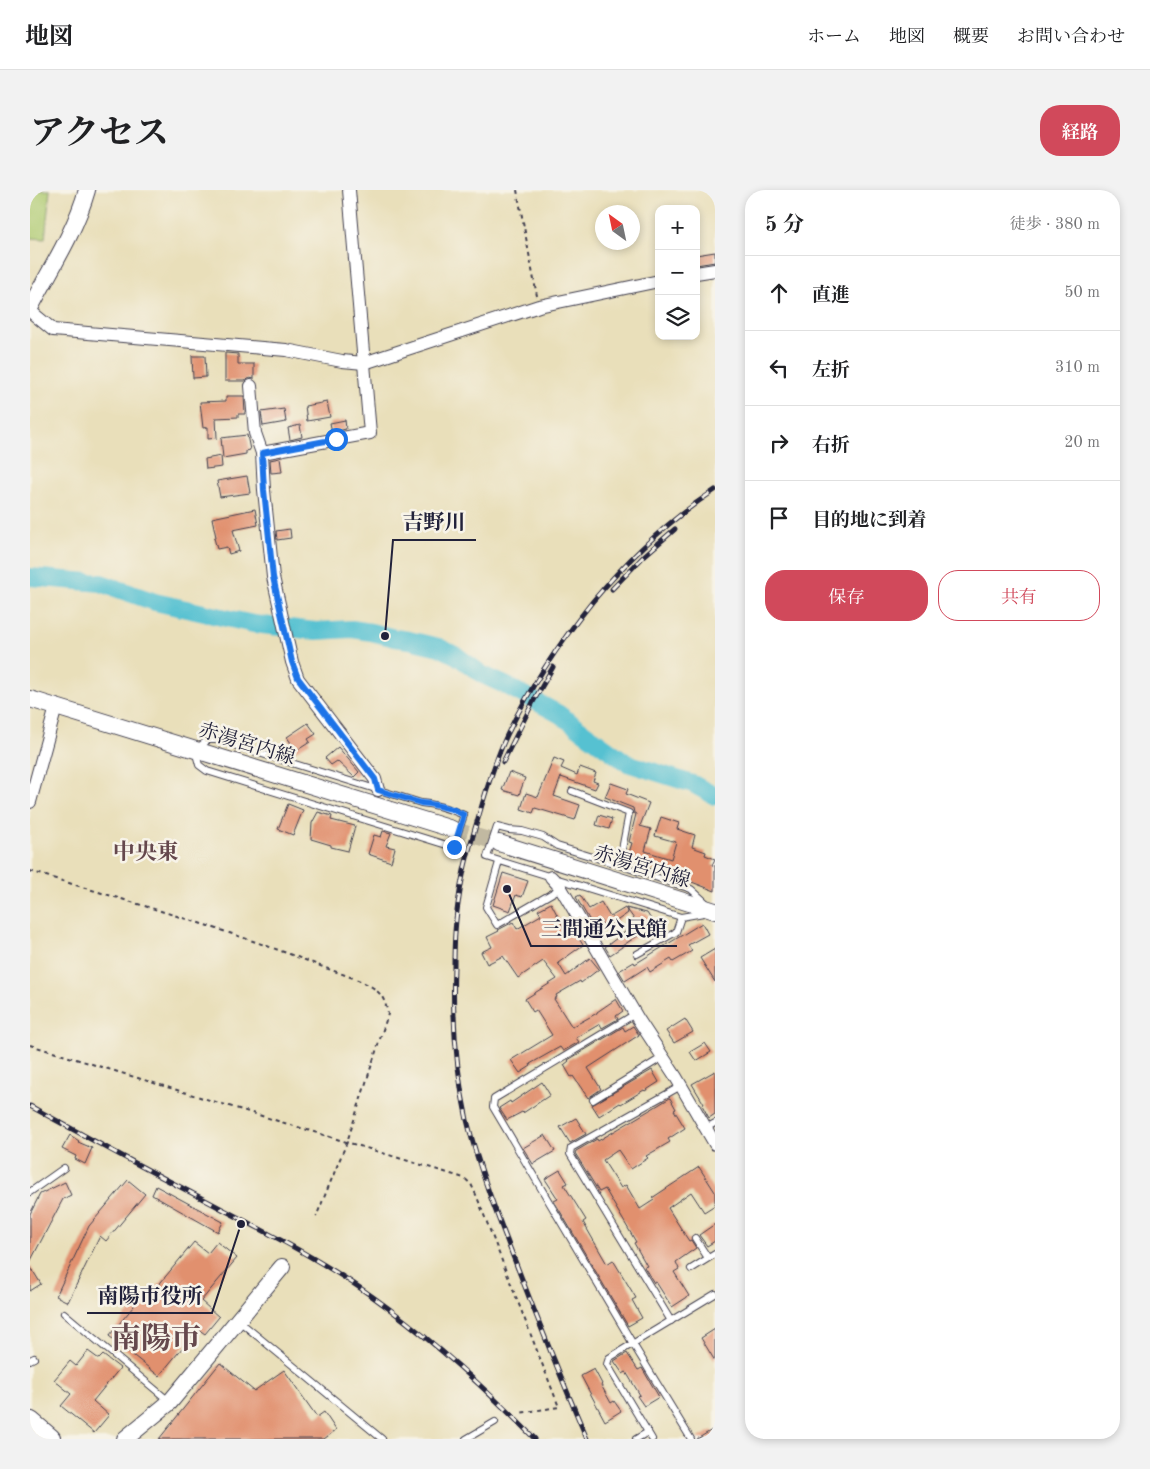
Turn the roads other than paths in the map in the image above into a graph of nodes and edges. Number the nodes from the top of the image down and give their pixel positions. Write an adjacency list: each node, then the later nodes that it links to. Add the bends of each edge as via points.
1 (87, 190): 6 (main road, via 66,243)
2 (349, 190): 7 (street)
3 (715, 270): 4 (street)
4 (700, 272)
5 (655, 282): 7 (street, via 539,306)
6 (30, 310): 7 (street, via 53,330 286,350)
7 (364, 363): 9 (street, via 370,432)
8 (251, 386): 9 (street, via 254,433)
9 (262, 453): 13 (street, via 273,577 292,662 298,678 375,779)
10 (30, 699): 11 (main road, 赤湯宮内線)
11 (56, 707): 12 (main road, 赤湯宮内線); 15 (street)
12 (195, 750): 13 (lane, via 208,740 217,740); 13 (lane, via 200,766 207,770 454,847 464,815); 16 (main road, 赤湯宮内線)
13 (378, 790)
14 (572, 791): 19 (lane, via 629,813)
15 (30, 802)
16 (452, 829)
17 (499, 843): 22 (main road, 赤湯宮内線)
18 (499, 862): 19 (lane, via 487,857 497,827 543,837 556,846); 20 (lane); 21 (lane, via 486,907 497,925)
19 (619, 865): 22 (lane, via 691,889)
20 (551, 877): 21 (street); 23 (lane)
21 (561, 888): 25 (street)
22 (715, 911): 23 (lane)
23 (681, 917): 24 (lane, via 676,932)
24 (636, 954)
25 (635, 1014): 26 (street); 42 (lane, via 494,1098 493,1107)
26 (663, 1058): 27 (street); 28 (lane)
27 (681, 1086): 29 (street); 41 (lane, via 571,1148 570,1154)
28 (593, 1100)
29 (711, 1126): 30 (street)
30 (715, 1144)
31 (64, 1168): 32 (lane)
32 (30, 1192)
33 (695, 1238): 35 (lane)
34 (715, 1254): 35 (lane)
35 (708, 1258): 37 (lane)
36 (282, 1267): 40 (main road)
37 (692, 1269)
38 (715, 1294): 41 (lane)
39 (64, 1313): 43 (lane)
40 (238, 1320): 43 (main road); 49 (lane)
41 (671, 1321): 42 (lane)
42 (633, 1344): 46 (lane, via 610,1358 607,1364); 53 (lane)
43 (170, 1402): 48 (main road)
44 (30, 1422): 47 (highway)
45 (494, 1422): 50 (lane)
46 (648, 1432): 51 (lane); 52 (lane)
47 (50, 1439)
48 (125, 1439)
49 (382, 1439)
50 (466, 1439)
51 (636, 1439)
52 (652, 1439)
53 (691, 1439)

